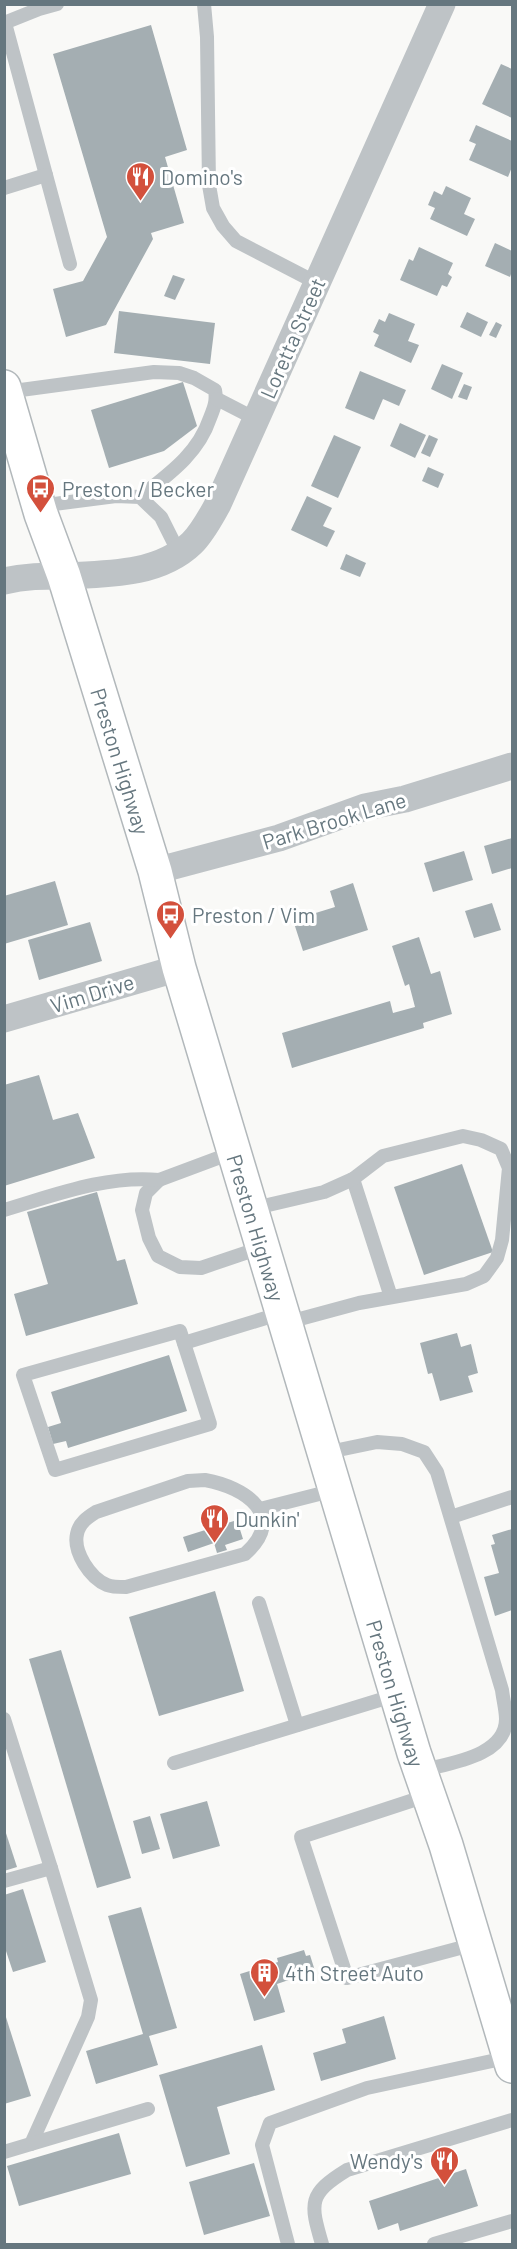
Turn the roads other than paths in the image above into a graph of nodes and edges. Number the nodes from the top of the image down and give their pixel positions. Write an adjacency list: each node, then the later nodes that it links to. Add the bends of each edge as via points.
1 (57, 4): 4 (lane)
2 (204, 4): 8 (lane, via 213,208 236,241)
3 (442, 4): 8 (street, Loretta Street)
4 (5, 23): 5 (lane)
5 (46, 175): 6 (lane); 7 (lane)
6 (4, 188)
7 (70, 264)
8 (317, 283): 11 (street, Loretta Street)
9 (5, 389): 10 (lane, via 154,372 179,373 215,390); 13 (main road, Preston Highway)
10 (217, 399): 11 (lane); 12 (lane, via 197,447)
11 (256, 419): 14 (street, Loretta Street, via 218,504 204,528)
12 (140, 497): 13 (lane, via 116,496); 14 (lane, via 161,517)
13 (39, 506): 15 (main road, Preston Highway)
14 (179, 553): 15 (street, Loretta Street, via 158,564 119,573)
15 (64, 576): 16 (street, Loretta Street, via 21,576); 18 (main road, Preston Highway)
16 (4, 581)
17 (513, 766): 18 (street, Park Brook Lane, via 365,807 279,838)
18 (155, 871): 19 (main road, Preston Highway)
19 (179, 968): 20 (street, Vim Drive); 21 (main road, Preston Highway)
20 (4, 1019)
21 (234, 1152): 23 (lane); 24 (main road, Preston Highway)
22 (353, 1179): 24 (lane, via 324,1192); 27 (lane); 27 (lane, via 383,1156 463,1136 501,1149 509,1168 502,1240 497,1258 484,1276 466,1284)
23 (159, 1180): 25 (lane, via 114,1180); 26 (lane, via 146,1193 142,1210 148,1238 158,1256 180,1267 201,1268)
24 (251, 1209): 26 (main road, Preston Highway)
25 (4, 1210)
26 (263, 1247): 28 (main road, Preston Highway)
27 (392, 1297): 28 (lane)
28 (284, 1318): 29 (lane); 30 (main road, Preston Highway)
29 (184, 1342): 29 (lane, via 180,1330 23,1375 55,1470 210,1424)
30 (324, 1453): 31 (main road, Preston Highway); 34 (lane, via 377,1442 402,1444 424,1452 437,1472)
31 (335, 1490): 33 (lane); 36 (main road, Preston Highway)
32 (513, 1497): 34 (lane)
33 (260, 1509): 33 (lane, via 244,1493 222,1483 188,1481 96,1512 85,1519 77,1533 78,1548 94,1576 108,1585 126,1587 246,1554 258,1543 264,1528)
34 (451, 1517): 39 (lane, via 502,1690)
35 (259, 1604): 38 (lane)
36 (396, 1695): 38 (lane); 41 (main road, Preston Highway)
37 (4, 1719): 42 (lane)
38 (297, 1725): 40 (lane)
39 (506, 1738): 41 (lane)
40 (174, 1763)
41 (424, 1783): 44 (main road, Preston Highway); 44 (lane, via 301,1837 347,1978)
42 (51, 1868): 43 (lane); 48 (lane, via 91,2000 88,2017)
43 (4, 1881)
44 (475, 1944): 45 (main road, Preston Highway)
45 (511, 2061): 51 (lane, via 367,2088 270,2123 262,2145)
46 (148, 2109): 48 (lane)
47 (513, 2120): 52 (lane, via 347,2170 326,2183 315,2200 314,2215)
48 (31, 2144): 49 (lane)
49 (4, 2152)
50 (513, 2221): 53 (lane)
51 (288, 2244)
52 (322, 2244)
53 (434, 2244)

